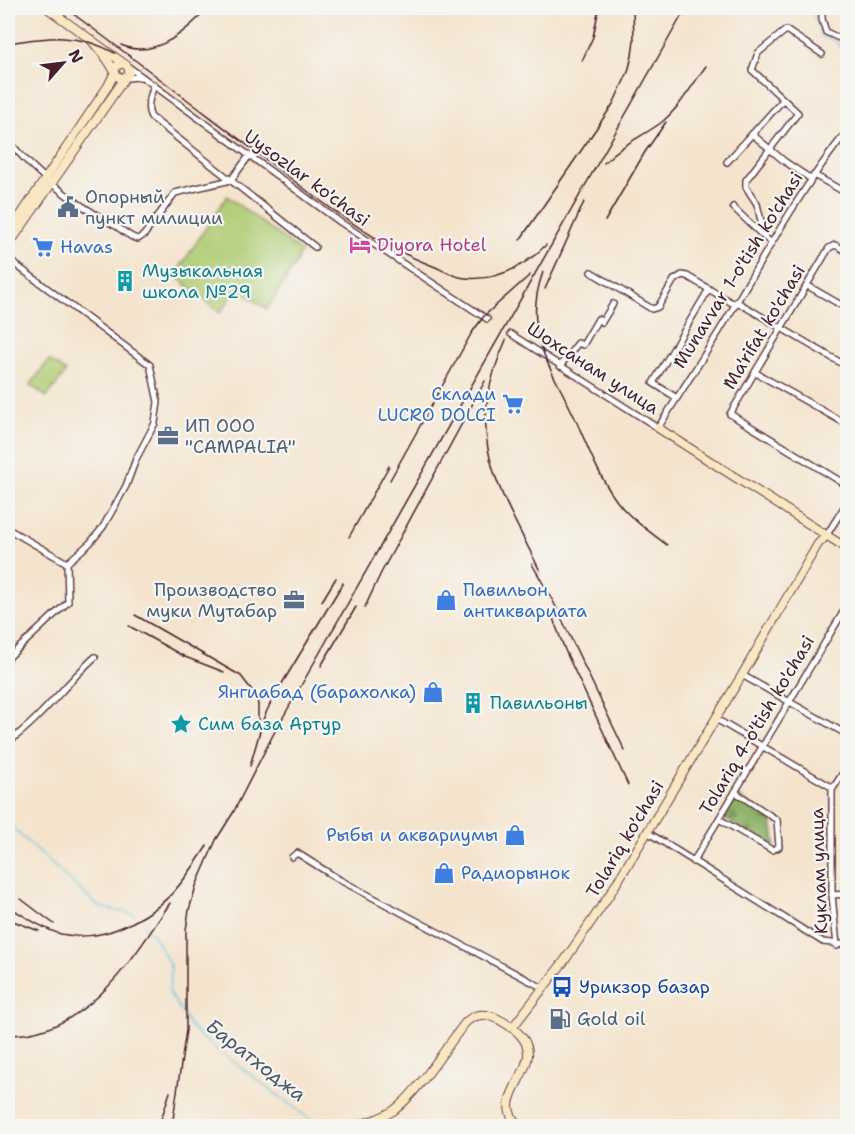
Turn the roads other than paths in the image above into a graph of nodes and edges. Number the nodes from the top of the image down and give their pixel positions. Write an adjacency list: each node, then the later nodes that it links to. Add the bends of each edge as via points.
1 (47, 8): 4 (street, Uysozlar ko'chasi)
2 (821, 8): 3 (street, via 826,32)
3 (841, 39)
4 (92, 41): 6 (street, Uysozlar ko'chasi); 7 (street, Uysozlar ko'chasi)
5 (822, 54): 13 (street, via 787,30 758,53 752,70)
6 (107, 59): 8 (street, Uysozlar ko'chasi); 11 (street)
7 (126, 65): 8 (street, via 119,64); 9 (street, via 129,72); 10 (street, Uysozlar ko'chasi)
8 (115, 72): 9 (street); 11 (street)
9 (125, 78): 10 (street); 22 (street)
10 (144, 78): 12 (street, Uysozlar ko'chasi)
11 (110, 83): 22 (street)
12 (154, 86): 18 (street, Uysozlar ko'chasi); 21 (street, via 148,114)
13 (783, 100): 15 (street); 17 (street, via 798,113)
14 (848, 130): 20 (street, Munavvar 1-o'tish ko'chasi)
15 (752, 134): 17 (street); 19 (street)
16 (8, 140): 22 (street, via 25,162)
17 (769, 150): 20 (street); 26 (street, via 745,184 757,204)
18 (249, 156): 21 (street); 37 (street, Uysozlar ko'chasi, via 340,222)
19 (727, 162)
20 (813, 177): 23 (street); 26 (street, Munavvar 1-o'tish ko'chasi)
21 (231, 180): 22 (street, via 175,193 138,239 95,215); 28 (street)
22 (49, 181): 25 (street); 27 (street)
23 (848, 194)
24 (733, 207): 26 (street)
25 (8, 234)
26 (768, 240): 34 (street, Munavvar 1-o'tish ko'chasi)
27 (8, 246)
28 (315, 247)
29 (848, 252): 32 (street, Ma'rifat ko'chasi, via 835,245 829,248)
30 (8, 259): 51 (street, via 150,365 158,402 155,423 126,486 100,531)
31 (591, 272): 33 (street, via 652,309 658,307 680,276)
32 (808, 286): 36 (street); 38 (street, Ma'rifat ko'chasi)
33 (709, 289): 34 (street, via 732,303); 43 (street, via 653,383)
34 (737, 302): 38 (street); 43 (street, Munavvar 1-o'tish ko'chasi)
35 (614, 304): 40 (street, via 602,322 598,319 583,345 578,343)
36 (848, 309)
37 (487, 319)
38 (782, 329): 41 (street); 42 (street, Ma'rifat ko'chasi)
39 (511, 334): 40 (street, Шохсанам улица)
40 (560, 366): 45 (street, Шохсанам улица)
41 (848, 367)
42 (756, 373): 44 (street); 46 (street, Ma'rifat ko'chasi, via 730,415)
43 (676, 398): 45 (street, Munavvar 1-o'tish ko'chasi)
44 (848, 425)
45 (658, 428): 49 (street)
46 (848, 486)
47 (848, 501): 49 (street, Tolariq ko'chasi)
48 (8, 528): 51 (street)
49 (826, 536): 50 (street); 55 (street, Tolariq ko'chasi)
50 (848, 549)
51 (67, 563): 54 (street, via 68,602)
52 (848, 604): 56 (street, Tolariq 4-o'tish ko'chasi)
53 (95, 657): 59 (street, via 33,722)
54 (8, 658)
55 (742, 675): 56 (street); 57 (street, Tolariq ko'chasi)
56 (789, 700): 58 (street); 60 (street, Tolariq 4-o'tish ko'chasi)
57 (716, 718): 60 (street, Куклам улица); 65 (street, Tolariq ko'chasi)
58 (848, 735)
59 (8, 742)
60 (762, 746): 62 (street, Куклам улица); 63 (street, Tolariq 4-o'tish ko'chasi)
61 (848, 765): 62 (street)
62 (833, 789): 69 (street, Куклам улица)
63 (735, 792): 64 (street, Tolariq 4-o'tish ko'chasi); 64 (street, via 777,820 779,847 772,850)
64 (719, 819): 67 (street, Tolariq 4-o'tish ko'chasi)
65 (646, 832): 67 (street); 72 (street, Tolariq ko'chasi, via 610,894)
66 (292, 857): 72 (street, via 297,853)
67 (693, 862): 71 (street, via 824,942)
68 (848, 894): 69 (street)
69 (832, 895): 71 (street, Куклам улица)
70 (848, 945): 71 (street)
71 (837, 946)
72 (543, 988): 73 (street, Tolariq ko'chasi)
73 (524, 1012): 74 (street, Tolariq ko'chasi); 75 (street)
74 (512, 1028): 75 (street); 78 (street, via 489,1016 471,1017 396,1108)
75 (523, 1037): 79 (street, via 528,1060 509,1103 512,1118)
76 (128, 1126): 77 (street)
77 (188, 1126)
78 (354, 1126)
79 (519, 1126)

